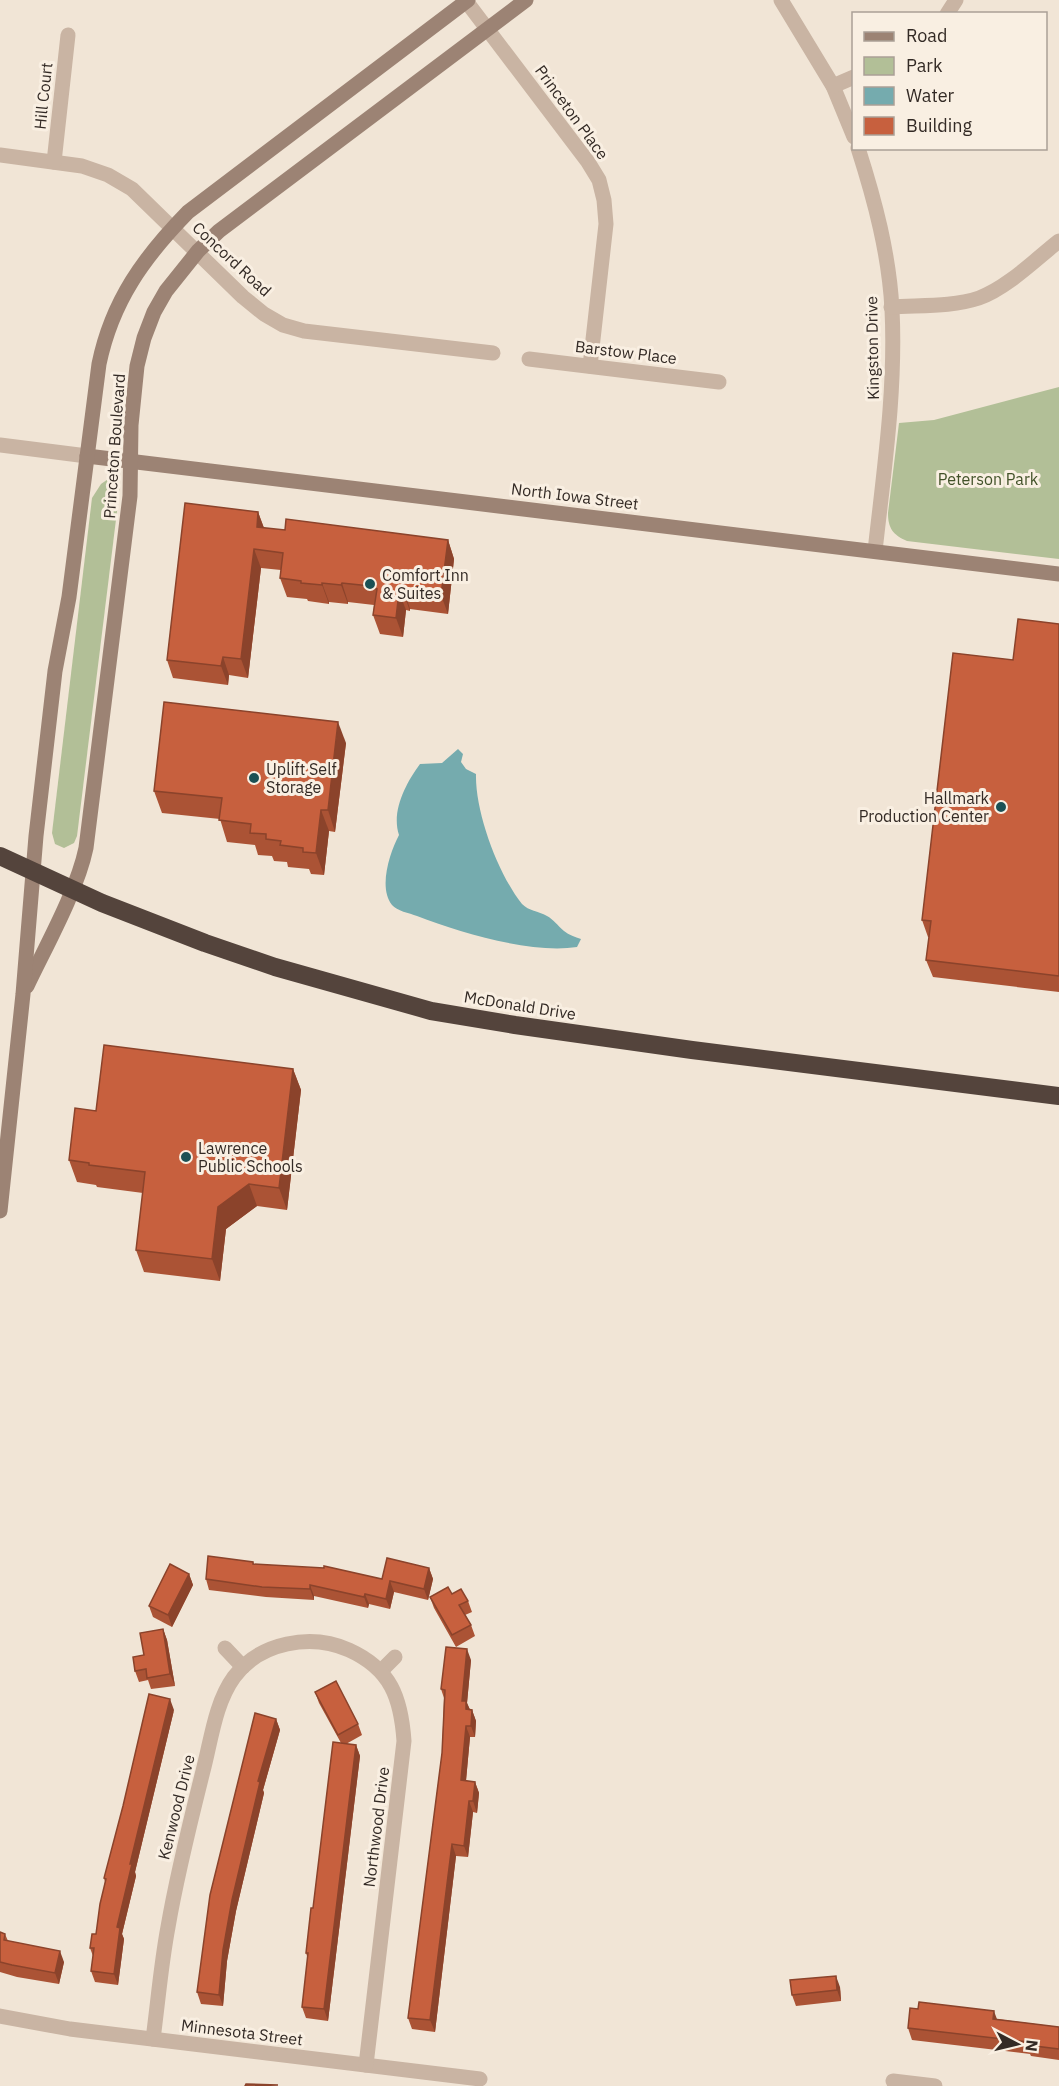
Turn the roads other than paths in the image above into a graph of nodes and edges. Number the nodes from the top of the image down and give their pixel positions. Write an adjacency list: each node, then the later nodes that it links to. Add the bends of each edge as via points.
1 (526, 0): 4 (street, Princeton Boulevard)
2 (781, 0): 7 (street)
3 (467, 1): 4 (street, Princeton Place); 12 (street, Princeton Boulevard, via 210,194)
4 (488, 30): 14 (street, Princeton Boulevard, via 219,231); 18 (street, Princeton Place, via 599,180 606,224)
5 (68, 35): 11 (street, Hill Court)
6 (852, 78): 7 (street)
7 (833, 86): 8 (street)
8 (852, 132)
9 (859, 150): 15 (street, Kingston Drive, via 880,227)
10 (0, 155): 11 (street, Concord Road)
11 (54, 162): 12 (street, Concord Road, via 108,175 132,189)
12 (173, 228): 14 (street, Concord Road); 21 (street, Princeton Boulevard, via 139,269 111,319 99,364)
13 (1059, 241): 15 (street, via 982,297 964,302)
14 (198, 252): 16 (street, Concord Road, via 264,314 304,332); 22 (street, Princeton Boulevard, via 166,291 144,338 137,366)
15 (891, 307): 23 (street, Kingston Drive, via 890,423)
16 (493, 353)
17 (529, 359): 18 (street, Barstow Place)
18 (590, 366): 19 (street, Barstow Place)
19 (719, 382)
20 (0, 445): 21 (street)
21 (87, 456): 22 (street, North Iowa Street); 26 (street, Princeton Boulevard, via 56,671)
22 (130, 461): 23 (street, North Iowa Street); 27 (street, Princeton Boulevard, via 130,496 90,825 84,859)
23 (875, 550): 24 (street, North Iowa Street)
24 (1059, 574)
25 (0, 856): 26 (highway, McDonald Drive)
26 (33, 872): 27 (highway, McDonald Drive); 28 (street, Princeton Boulevard)
27 (71, 889): 28 (street, Princeton Boulevard); 29 (highway, McDonald Drive, via 275,967 431,1011 692,1050)
28 (23, 994): 30 (street, Princeton Boulevard)
29 (1059, 1096)
30 (0, 1212)
31 (314, 1641): 34 (street, Kenwood Drive, via 280,1646); 35 (street, Northwood Drive, via 349,1650)
32 (225, 1648): 34 (street)
33 (395, 1658): 35 (street)
34 (243, 1667): 37 (street, Kenwood Drive, via 226,1689 216,1717 180,1861)
35 (381, 1671): 38 (street, Northwood Drive, via 394,1690 402,1714 404,1741)
36 (0, 2016): 37 (street, Minnesota Street)
37 (153, 2039): 38 (street, Minnesota Street)
38 (366, 2065): 39 (street, Minnesota Street)
39 (480, 2079)
40 (893, 2081): 41 (street)
41 (935, 2086)

